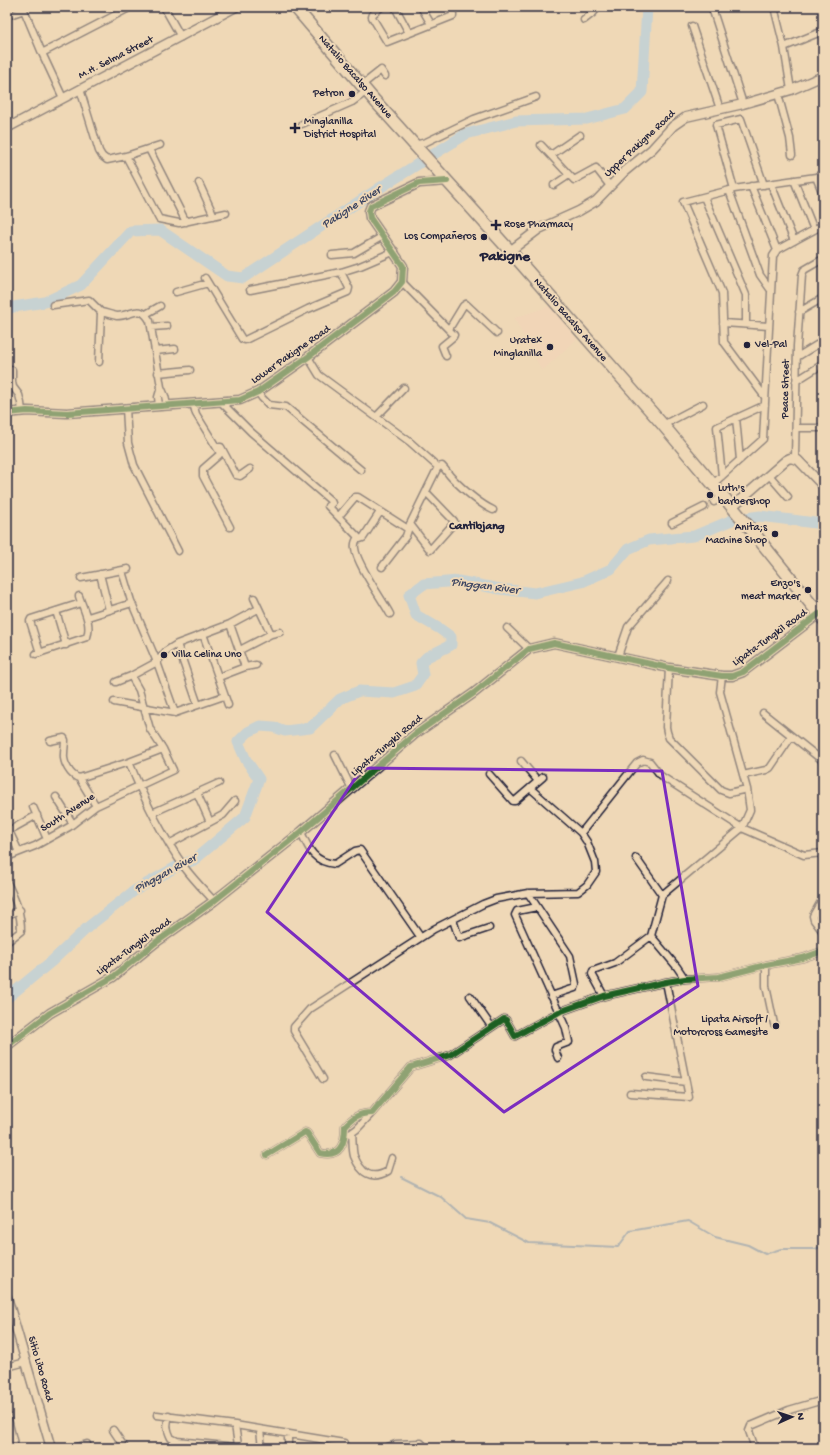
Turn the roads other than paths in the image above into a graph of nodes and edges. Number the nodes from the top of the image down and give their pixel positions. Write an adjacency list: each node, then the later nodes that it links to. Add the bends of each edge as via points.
1 (130, 7): 20 (street)
2 (164, 7): 18 (street)
3 (236, 7): 18 (street, M.H. Selma Street)
4 (295, 7): 23 (highway, Natalio Bacalso Avenue)
5 (381, 7): 17 (street, via 372,17 386,41)
6 (395, 7): 17 (street)
7 (421, 7): 14 (street)
8 (450, 7): 14 (street, via 453,16)
9 (598, 7): 13 (street)
10 (774, 7): 19 (street)
11 (713, 12): 29 (street)
12 (7, 16): 20 (street, via 24,10)
13 (584, 20)
14 (431, 24): 17 (street)
15 (692, 26): 30 (street)
16 (823, 31): 19 (street)
17 (410, 32)
18 (181, 37): 24 (street, M.H. Selma Street)
19 (784, 46): 25 (street)
20 (42, 53): 28 (street)
21 (385, 76): 23 (street, via 381,70)
22 (823, 76): 25 (street, Upper Pakigne Road)
23 (364, 88): 31 (street, via 352,102); 36 (highway, Natalio Bacalso Avenue)
24 (80, 89): 28 (street, M.H. Selma Street); 40 (street, via 102,156 107,160)
25 (791, 90): 26 (street, Upper Pakigne Road)
26 (778, 94): 29 (street, Upper Pakigne Road); 39 (street)
27 (536, 97): 36 (street, via 474,119)
28 (63, 98): 32 (street, M.H. Selma Street)
29 (744, 104): 30 (street, Upper Pakigne Road)
30 (720, 109): 50 (street, Upper Pakigne Road, via 686,116)
31 (302, 124)
32 (7, 128)
33 (580, 135): 38 (street)
34 (160, 145): 37 (street)
35 (541, 145): 38 (street)
36 (417, 148): 43 (highway, Natalio Bacalso Avenue)
37 (149, 149): 40 (street); 57 (street)
38 (551, 155): 42 (street)
39 (792, 155)
40 (126, 156): 57 (street, via 158,219)
41 (823, 173): 44 (street)
42 (569, 175): 48 (street); 50 (street, via 576,180 596,168)
43 (443, 177): 60 (street, via 419,183 371,206 370,218); 63 (highway, Natalio Bacalso Avenue)
44 (816, 177): 45 (street); 53 (street)
45 (794, 180): 47 (street); 59 (street)
46 (199, 183): 56 (street)
47 (771, 184): 49 (street); 61 (street)
48 (554, 185)
49 (764, 185): 51 (street); 52 (street, via 741,119 716,125)
50 (610, 186): 63 (street, Upper Pakigne Road, via 596,201 539,229)
51 (751, 186): 52 (street); 62 (street)
52 (732, 190): 54 (street); 71 (street, via 760,275)
53 (823, 194)
54 (704, 197): 80 (street, via 683,202 722,293); 81 (street, via 746,295)
55 (226, 213): 56 (street)
56 (214, 216): 57 (street)
57 (186, 222)
58 (823, 225): 59 (street)
59 (814, 230): 61 (street)
60 (383, 236): 64 (street); 65 (street, via 354,253)
61 (794, 241): 62 (street)
62 (777, 250): 71 (street, via 773,256)
63 (510, 251): 112 (highway, Natalio Bacalso Avenue)
64 (395, 252): 67 (street); 69 (street, via 404,266)
65 (332, 255)
66 (823, 259): 78 (street, Peace Street, via 802,272)
67 (341, 272): 70 (street, via 349,288 348,292 308,308 245,340); 72 (street)
68 (205, 278): 70 (street)
69 (402, 282): 85 (street); 91 (street, Lower Pakigne Road, via 394,292)
70 (208, 283): 73 (street)
71 (770, 289): 83 (street)
72 (250, 290)
73 (176, 292)
74 (823, 298): 78 (street)
75 (53, 305): 77 (street, via 89,300)
76 (160, 306): 79 (street)
77 (101, 312): 79 (street, via 117,316 140,311); 93 (street)
78 (799, 312): 92 (street, Peace Street)
79 (146, 314): 84 (street)
80 (723, 323): 81 (street); 101 (street, via 724,342)
81 (746, 324): 83 (street)
82 (168, 326): 84 (street)
83 (769, 326): 101 (street)
84 (151, 327): 89 (street)
85 (449, 329): 86 (street, via 466,304); 90 (street, via 454,336 442,346)
86 (497, 333)
87 (823, 341): 92 (street)
88 (175, 349): 89 (street)
89 (155, 351): 97 (street)
90 (446, 356)
91 (308, 357): 100 (street, Lower Pakigne Road); 110 (street, via 319,375)
92 (797, 357): 98 (street, Peace Street)
93 (99, 362)
94 (823, 364): 98 (street)
95 (12, 370): 108 (street, via 13,387 19,395)
96 (190, 370): 97 (street)
97 (158, 374): 105 (street, via 165,396)
98 (796, 381): 113 (street, Peace Street)
99 (404, 388): 110 (street)
100 (258, 392): 102 (street, Lower Pakigne Road, via 240,400); 120 (street, via 269,405 286,407)
101 (765, 396): 106 (street)
102 (220, 401): 103 (street, Lower Pakigne Road); 131 (street, via 331,501 328,506)
103 (193, 403): 105 (street, Lower Pakigne Road); 115 (street, via 196,414)
104 (703, 404): 112 (street)
105 (163, 405): 107 (street, Lower Pakigne Road)
106 (765, 405): 111 (street); 117 (street, via 763,439)
107 (126, 408): 108 (street, Lower Pakigne Road, via 67,413); 136 (street, via 128,443 134,465)
108 (22, 411): 109 (street, Lower Pakigne Road)
109 (7, 413)
110 (376, 416): 118 (street)
111 (736, 418): 117 (street); 122 (street, via 717,427)
112 (663, 425): 123 (highway, Natalio Bacalso Avenue)
113 (796, 428): 114 (street); 116 (street, Peace Street)
114 (823, 428)
115 (217, 447): 119 (street, via 223,449 236,475 240,476); 134 (street, via 220,454 203,469 203,476)
116 (795, 459): 121 (street, via 786,460); 124 (street)
117 (740, 460): 122 (street)
118 (438, 467): 125 (street); 129 (street, via 442,466 482,505)
119 (250, 469)
120 (361, 470)
121 (769, 475): 126 (street); 128 (street)
122 (722, 476): 123 (street)
123 (713, 484): 128 (highway, Natalio Bacalso Avenue, via 718,499)
124 (823, 486)
125 (426, 492): 133 (street); 133 (street, via 454,523 430,550)
126 (788, 497)
127 (704, 507): 132 (street)
128 (735, 509): 148 (highway, Natalio Bacalso Avenue)
129 (493, 510)
130 (380, 512): 131 (street, via 356,497); 133 (street); 135 (street, via 363,538 360,539)
131 (339, 516): 135 (street)
132 (672, 523)
133 (409, 526): 137 (street, via 406,536)
134 (230, 527)
135 (358, 536): 149 (street, via 355,549 359,561)
136 (178, 551)
137 (382, 568)
138 (100, 574): 139 (street); 143 (street, via 125,570); 146 (street)
139 (81, 578)
140 (668, 581): 160 (street, via 628,628)
141 (79, 596): 144 (street)
142 (254, 598): 145 (street)
143 (132, 602): 146 (street); 161 (street)
144 (81, 603): 147 (street); 150 (street)
145 (258, 609): 151 (street); 155 (street)
146 (109, 610): 150 (street)
147 (56, 611): 157 (street); 157 (street, via 30,621 38,653)
148 (820, 611): 166 (street, Lipata-Tungkil Road, via 743,672)
149 (390, 614)
150 (88, 617): 157 (street, via 87,637)
151 (230, 624): 154 (street); 159 (street)
152 (507, 628): 158 (street)
153 (280, 632): 155 (street)
154 (203, 634): 156 (street); 167 (street)
155 (271, 634): 159 (street)
156 (177, 644): 161 (street, via 166,651); 171 (street)
157 (66, 645)
158 (529, 649): 160 (street, Lipata-Tungkil Road, via 554,643); 191 (street, Lipata-Tungkil Road, via 474,693 415,734)
159 (240, 650): 163 (street)
160 (618, 656): 164 (street, Lipata-Tungkil Road)
161 (157, 662): 165 (street); 174 (street)
162 (256, 665): 163 (street)
163 (245, 667): 167 (street)
164 (669, 668): 166 (street, Lipata-Tungkil Road); 192 (street, via 666,727 669,738 721,790 729,793)
165 (131, 676): 168 (street); 173 (street)
166 (722, 676): 186 (street, via 720,692)
167 (219, 677): 169 (street)
168 (116, 682)
169 (224, 696): 171 (street); 172 (street)
170 (114, 702): 173 (street)
171 (198, 705): 174 (street)
172 (228, 705)
173 (145, 709): 174 (street); 176 (street)
174 (175, 713)
175 (763, 713): 178 (street)
176 (150, 729): 177 (street); 180 (street)
177 (144, 731)
178 (791, 736): 183 (street); 186 (street, via 770,768)
179 (50, 741): 187 (street, via 64,738 63,756 70,773)
180 (163, 748): 184 (street); 189 (street, South Avenue, via 173,770)
181 (335, 755): 191 (street)
182 (521, 761): 190 (street, via 540,779)
183 (823, 761)
184 (129, 762): 187 (street); 189 (street)
185 (489, 774): 190 (street, via 513,801)
186 (743, 774): 192 (street)
187 (79, 778): 196 (street)
188 (219, 783): 193 (street)
189 (139, 786): 196 (street, South Avenue); 198 (street)
190 (530, 788): 204 (street)
191 (352, 789): 203 (street, Lipata-Tungkil Road)
192 (747, 789): 202 (street, via 750,810)
193 (197, 793): 198 (street); 200 (street)
194 (56, 797): 201 (street)
195 (235, 801): 200 (street, via 223,816)
196 (96, 806): 201 (street, South Avenue)
197 (33, 807): 199 (street)
198 (152, 813): 206 (street)
199 (37, 815): 205 (street); 207 (street, via 10,830)
200 (210, 822): 206 (street)
201 (73, 824): 205 (street, South Avenue)
202 (742, 828): 204 (street, via 661,776 650,762 643,760 637,763); 208 (street, via 804,855); 214 (street)
203 (301, 832): 216 (street, Lipata-Tungkil Road); 223 (street, via 311,852 322,862 335,864 360,850)
204 (581, 833): 213 (street, via 595,862 596,872 587,885 578,892)
205 (47, 839): 207 (street, South Avenue)
206 (169, 844): 216 (street)
207 (19, 852): 209 (street, South Avenue)
208 (823, 852)
209 (7, 857)
210 (636, 858): 214 (street)
211 (7, 882): 212 (street)
212 (9, 890): 218 (street)
213 (528, 893): 217 (street); 220 (street, via 496,899)
214 (662, 895): 224 (street)
215 (823, 898): 222 (street, via 813,916)
216 (214, 901): 236 (street, Lipata-Tungkil Road, via 112,977 50,1013)
217 (537, 907): 231 (street, via 517,911 515,915); 231 (street, via 570,956 576,984 574,989)
218 (20, 910): 219 (street); 225 (street, via 21,931)
219 (7, 915)
220 (453, 920): 221 (street, via 458,938); 239 (street, via 427,933 310,1009 294,1027)
221 (489, 928)
222 (823, 932)
223 (419, 935)
224 (651, 936): 228 (street); 232 (street, via 615,963 593,971 592,974)
225 (7, 942)
226 (823, 951): 227 (street, via 803,958)
227 (766, 965): 228 (street, via 718,977); 234 (street, via 766,986)
228 (685, 979): 229 (street)
229 (666, 982): 232 (street); 240 (street)
230 (470, 996): 235 (street)
231 (551, 996): 233 (street)
232 (604, 996): 233 (street)
233 (559, 1012): 235 (street, via 515,1036 506,1019); 237 (street, via 569,1042 556,1047)
234 (774, 1024)
235 (491, 1026): 242 (street, via 450,1055 411,1067)
236 (7, 1046)
237 (558, 1058)
238 (646, 1077): 240 (street)
239 (323, 1080)
240 (686, 1082): 241 (street, via 689,1097)
241 (630, 1093)
242 (372, 1114): 243 (street); 244 (street, via 363,1113 351,1119 345,1126)
243 (352, 1133): 244 (street); 246 (street, via 354,1155 363,1171 371,1176 381,1175 388,1171)
244 (345, 1137): 245 (street, via 339,1150 332,1154 320,1153 305,1132)
245 (267, 1155)
246 (392, 1158)
247 (7, 1297): 248 (street, Sitio Libo Road)
248 (26, 1362): 249 (street); 264 (street, Sitio Libo Road)
249 (7, 1367)
250 (823, 1367): 251 (street)
251 (823, 1389)
252 (823, 1400): 271 (street, via 789,1410 751,1426 749,1431)
253 (7, 1415): 257 (street)
254 (157, 1415): 255 (street)
255 (169, 1416): 256 (street); 256 (street, via 167,1428 170,1438 177,1441 236,1447 238,1445)
256 (235, 1425): 259 (street)
257 (8, 1427): 263 (street)
258 (113, 1430): 266 (street)
259 (260, 1430): 260 (street); 267 (street)
260 (288, 1434): 261 (street); 268 (street)
261 (344, 1443)
262 (87, 1444): 265 (street)
263 (15, 1448)
264 (51, 1448)
265 (74, 1448)
266 (125, 1448)
267 (262, 1448)
268 (288, 1448)
269 (386, 1448): 270 (street, via 396,1444 421,1443)
270 (426, 1448)
271 (756, 1448)

